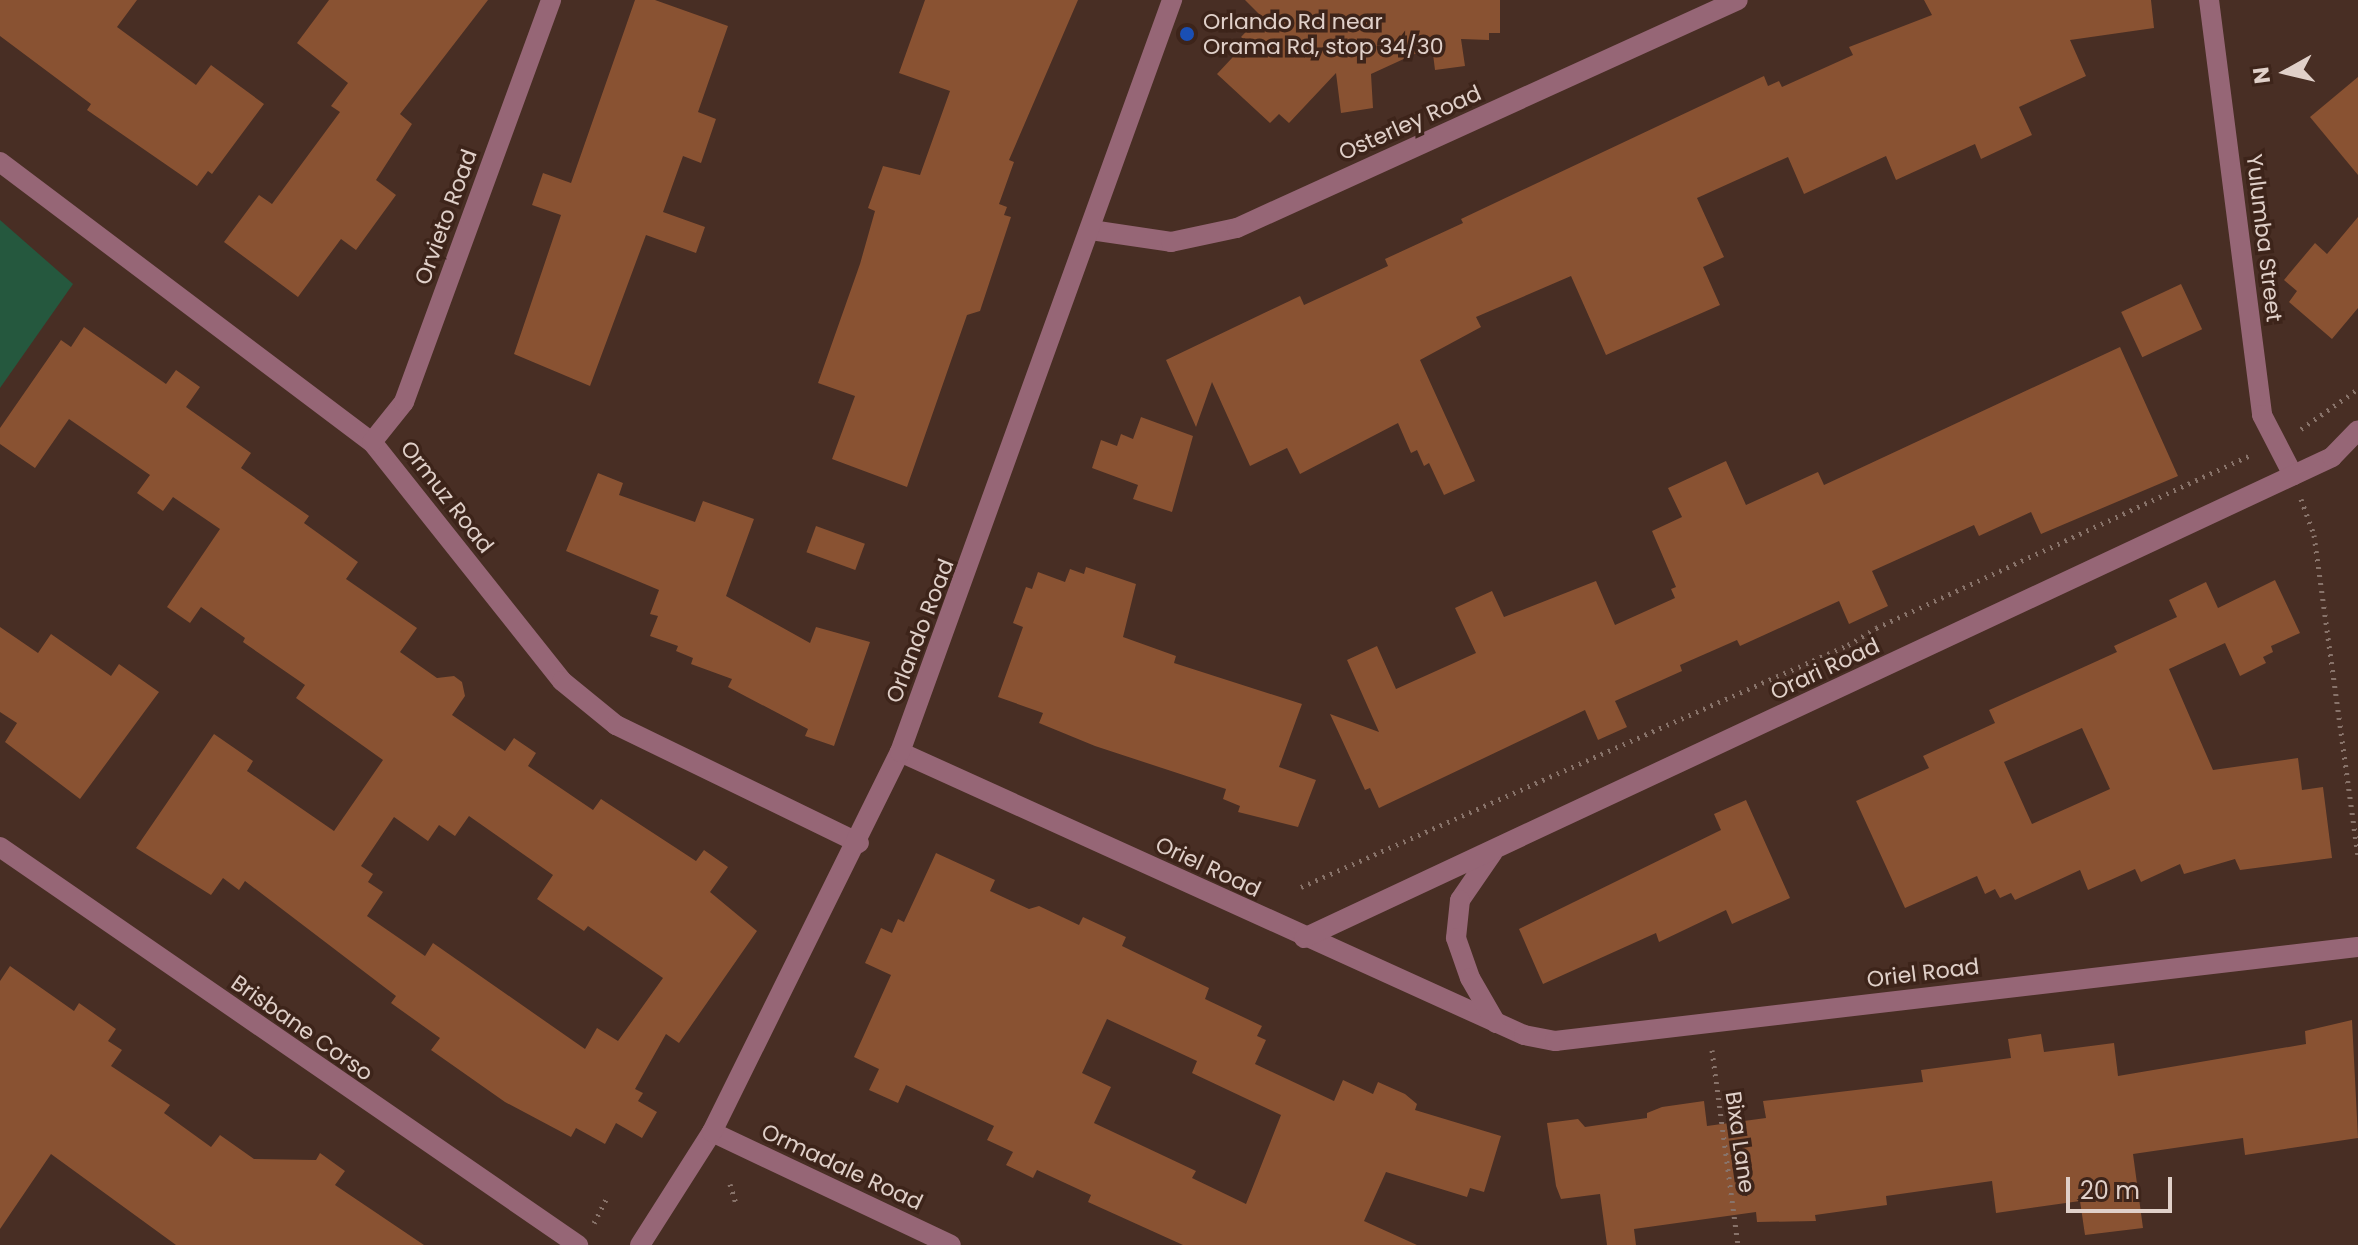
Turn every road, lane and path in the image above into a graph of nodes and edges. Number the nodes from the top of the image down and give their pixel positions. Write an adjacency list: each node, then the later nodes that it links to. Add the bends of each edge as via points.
1 (551, 0): 10 (street, Orvieto Road, via 404,402)
2 (1172, 0): 6 (street, Orlando Road)
3 (1738, 0): 6 (street, Osterley Road, via 1237,228 1171,242)
4 (2209, 0): 12 (street, Yulumba Street, via 2262,415)
5 (0, 162): 10 (street, Ormuz Road)
6 (1091, 230): 14 (street, Orlando Road)
7 (2358, 389): 8 (path)
8 (2316, 420)
9 (2358, 430): 12 (street, Orari Road, via 2332,457)
10 (372, 442): 15 (street, Ormuz Road, via 562,681 616,725)
11 (2251, 455): 19 (path, via 1848,645)
12 (2293, 475): 17 (street, Orari Road)
13 (2302, 501): 18 (path, via 2314,535)
14 (900, 752): 15 (street, Orlando Road); 20 (street, Oriel Road)
15 (859, 843): 24 (street, Orlando Road)
16 (0, 847): 29 (street, Brisbane Corso)
17 (1493, 852): 20 (street, Orari Road); 22 (street, via 1460,900 1456,938 1470,978)
18 (2358, 855)
19 (1301, 887)
20 (1304, 938): 22 (street, Oriel Road)
21 (2358, 947): 22 (street, Oriel Road, via 1555,1041)
22 (1496, 1023)
23 (1711, 1044): 32 (path, Bixa Lane)
24 (712, 1132): 30 (street, Orlando Road); 31 (street, Ormadale Road)
25 (730, 1184): 27 (path)
26 (608, 1195): 28 (path)
27 (736, 1204)
28 (599, 1211)
29 (578, 1245)
30 (640, 1245)
31 (951, 1245)
32 (1738, 1245)

